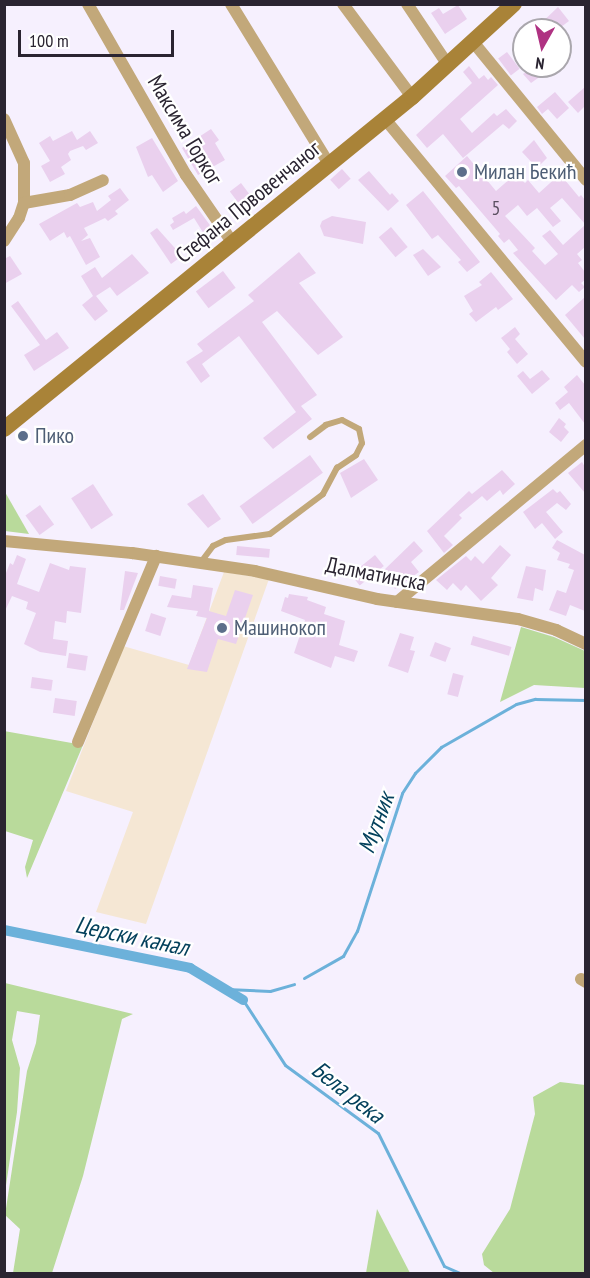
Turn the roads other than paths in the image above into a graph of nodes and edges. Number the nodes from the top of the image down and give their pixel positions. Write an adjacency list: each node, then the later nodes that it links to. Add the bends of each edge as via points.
1 (88, 4): 16 (street, Максима Горког, via 186,175)
2 (231, 4): 11 (street)
3 (343, 4): 8 (street)
4 (407, 4): 7 (street)
5 (514, 4): 6 (street, Стефана Првовенчаног)
6 (474, 43): 7 (street, Стефана Првовенчаног); 13 (street)
7 (448, 65): 8 (street, Стефана Првовенчаног)
8 (412, 97): 10 (street, Стефана Првовенчаног)
9 (4, 119): 14 (street, via 24,163)
10 (385, 119): 11 (street, Стефана Првовенчаног); 17 (street)
11 (329, 165): 16 (street, Стефана Првовенчаног)
12 (103, 180): 14 (street, via 70,195)
13 (585, 180)
14 (24, 203): 15 (street)
15 (4, 241)
16 (232, 242): 18 (street, Стефана Првовенчаног)
17 (585, 362)
18 (4, 429)
19 (310, 437): 23 (lane, via 326,425 342,420 359,429 362,443 356,455 337,468 323,494 270,534 226,540 213,546)
20 (585, 445): 24 (street)
21 (4, 541): 22 (street, Далматинска)
22 (156, 556): 23 (street, Далматинска); 26 (street)
23 (201, 562): 24 (street, Далматинска)
24 (397, 602): 25 (street, Далматинска, via 518,620 556,630)
25 (585, 644)
26 (78, 742)

